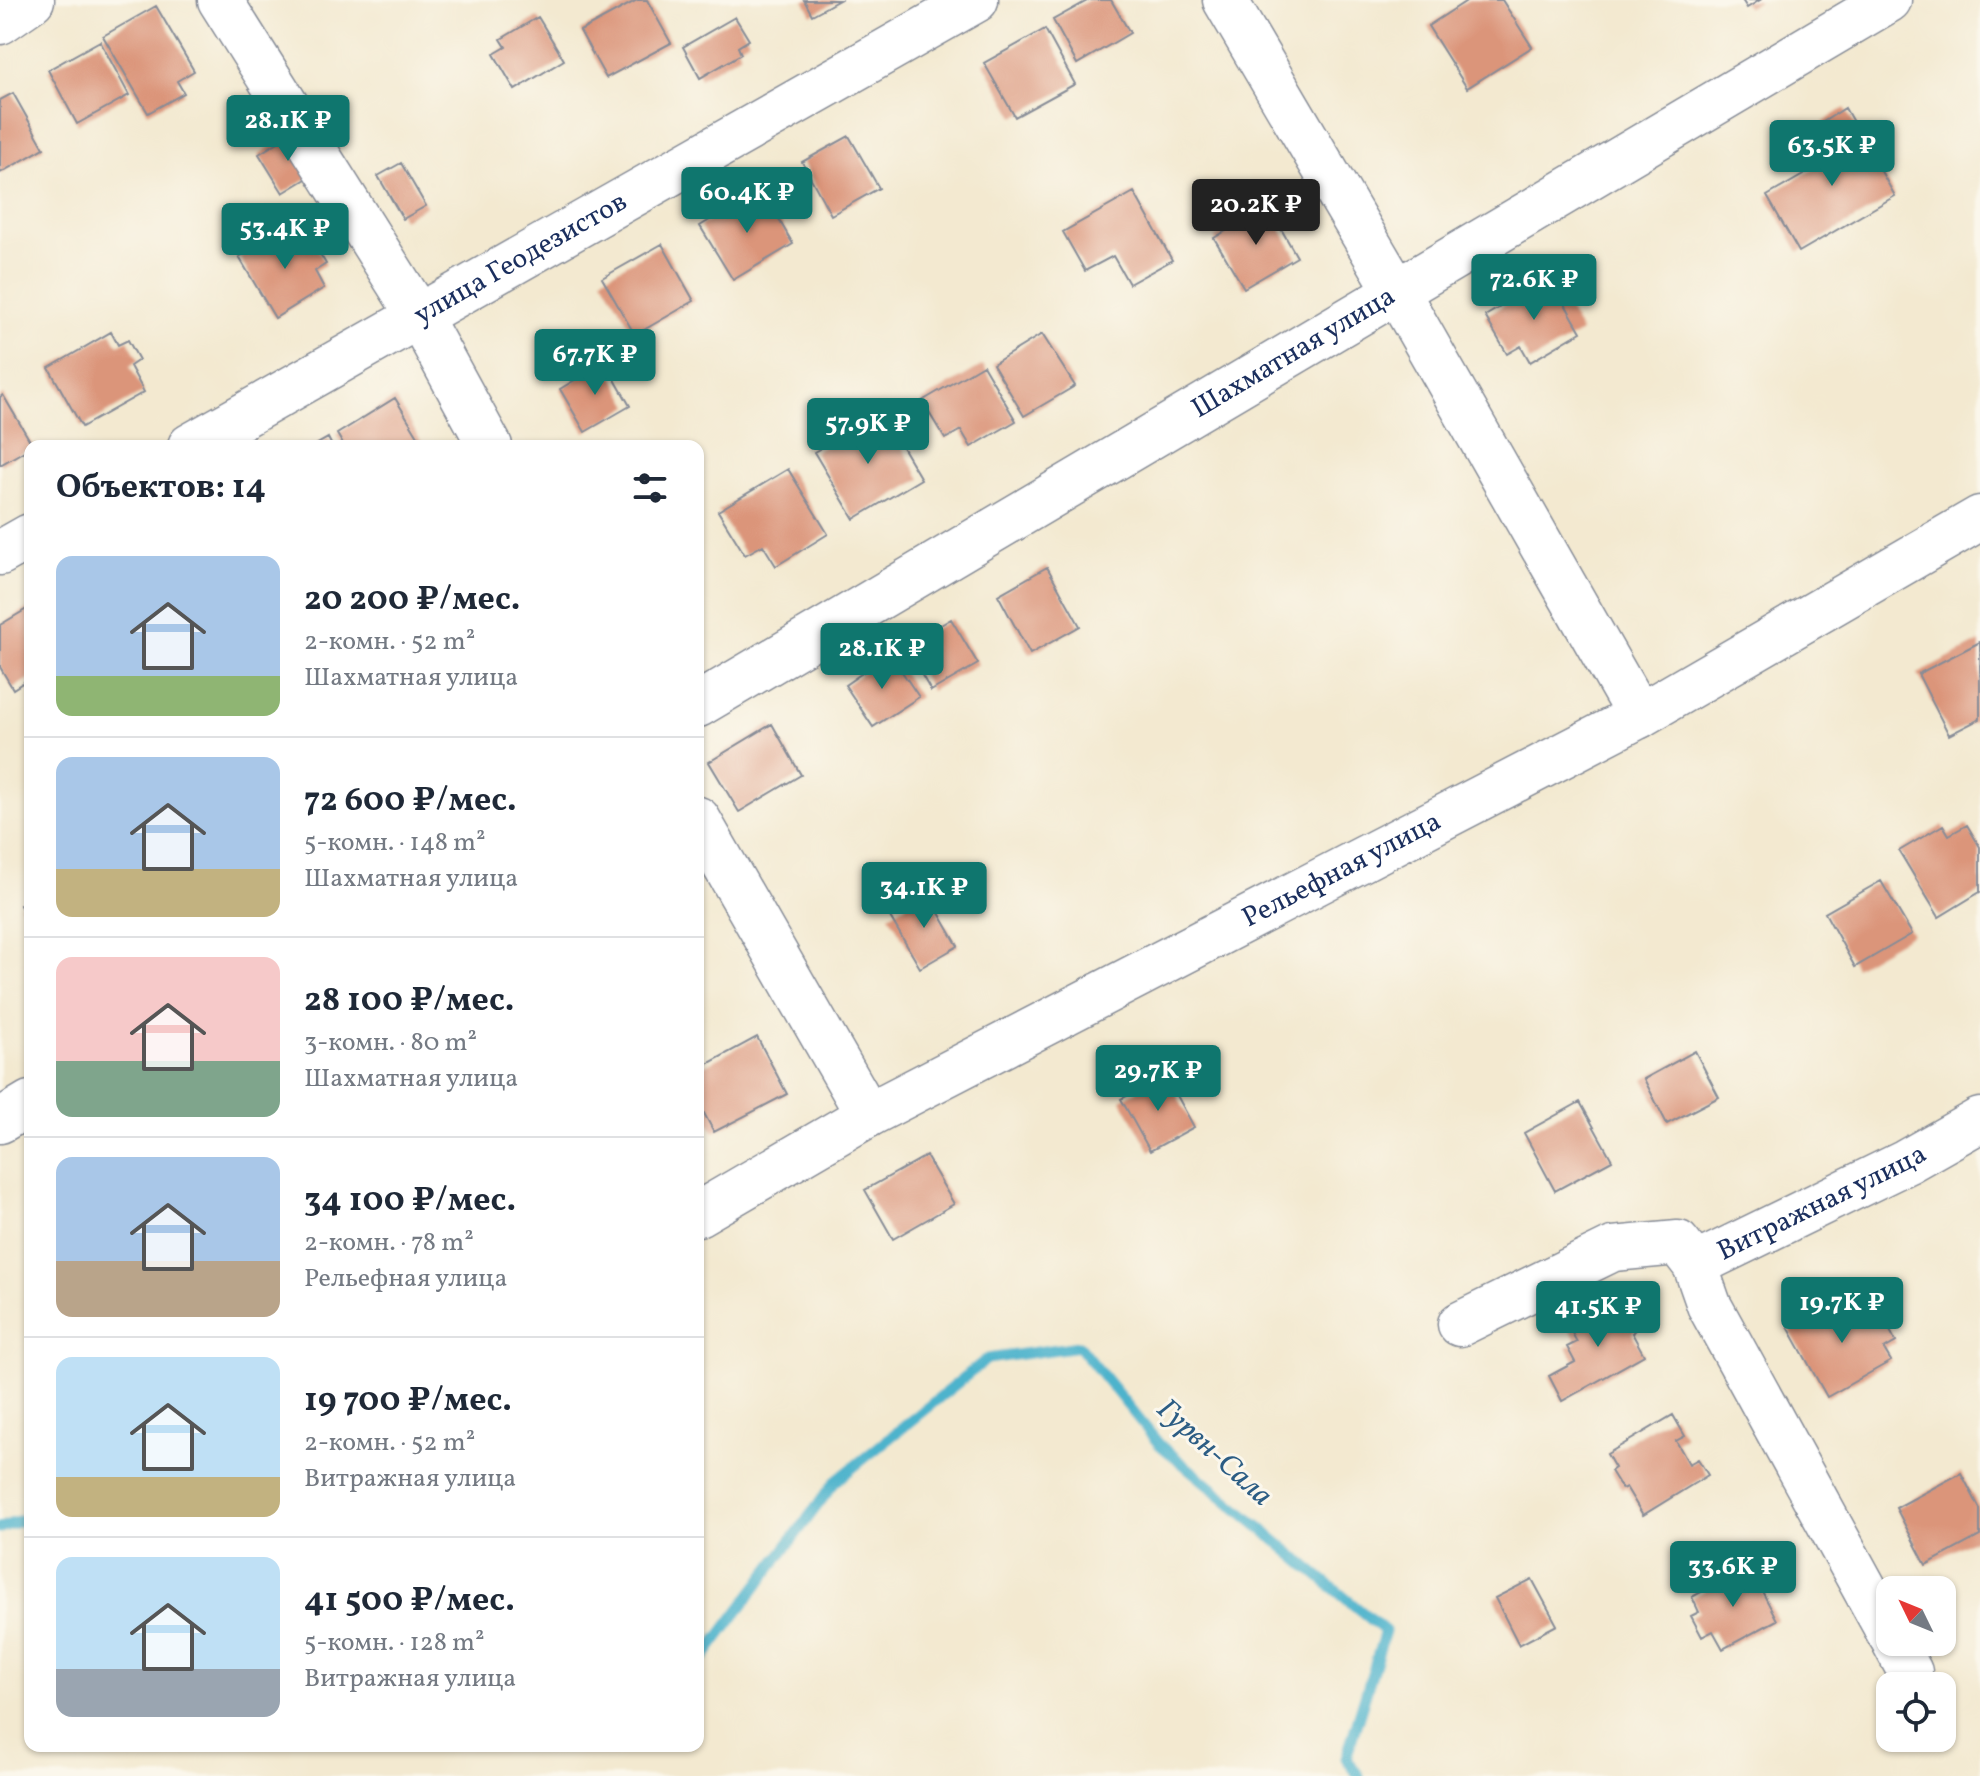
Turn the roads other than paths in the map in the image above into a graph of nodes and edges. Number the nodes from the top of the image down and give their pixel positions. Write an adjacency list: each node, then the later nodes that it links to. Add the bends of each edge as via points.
1 (32, 0): 6 (street)
2 (220, 0): 8 (street)
3 (976, 0): 8 (street, улица Геодезистов)
4 (1225, 0): 7 (street)
5 (1889, 0): 7 (street, Шахматная улица)
6 (0, 22)
7 (1397, 292): 14 (street, Шахматная улица); 15 (street)
8 (419, 316): 9 (street, улица Геодезистов); 10 (street)
9 (201, 440)
10 (487, 440)
11 (1980, 518): 15 (street, Рельефная улица)
12 (24, 539): 13 (street)
13 (0, 553)
14 (704, 701)
15 (1639, 716): 18 (street, Рельефная улица)
16 (704, 829): 18 (street)
17 (24, 1107): 20 (street)
18 (868, 1115): 21 (street, Рельефная улица)
19 (1980, 1120): 22 (street, Витражная улица)
20 (0, 1121)
21 (704, 1211)
22 (1695, 1265): 23 (street, via 1678,1243 1613,1249); 24 (street, Витражная улица, via 1709,1305)
23 (1460, 1324)
24 (1876, 1610)

